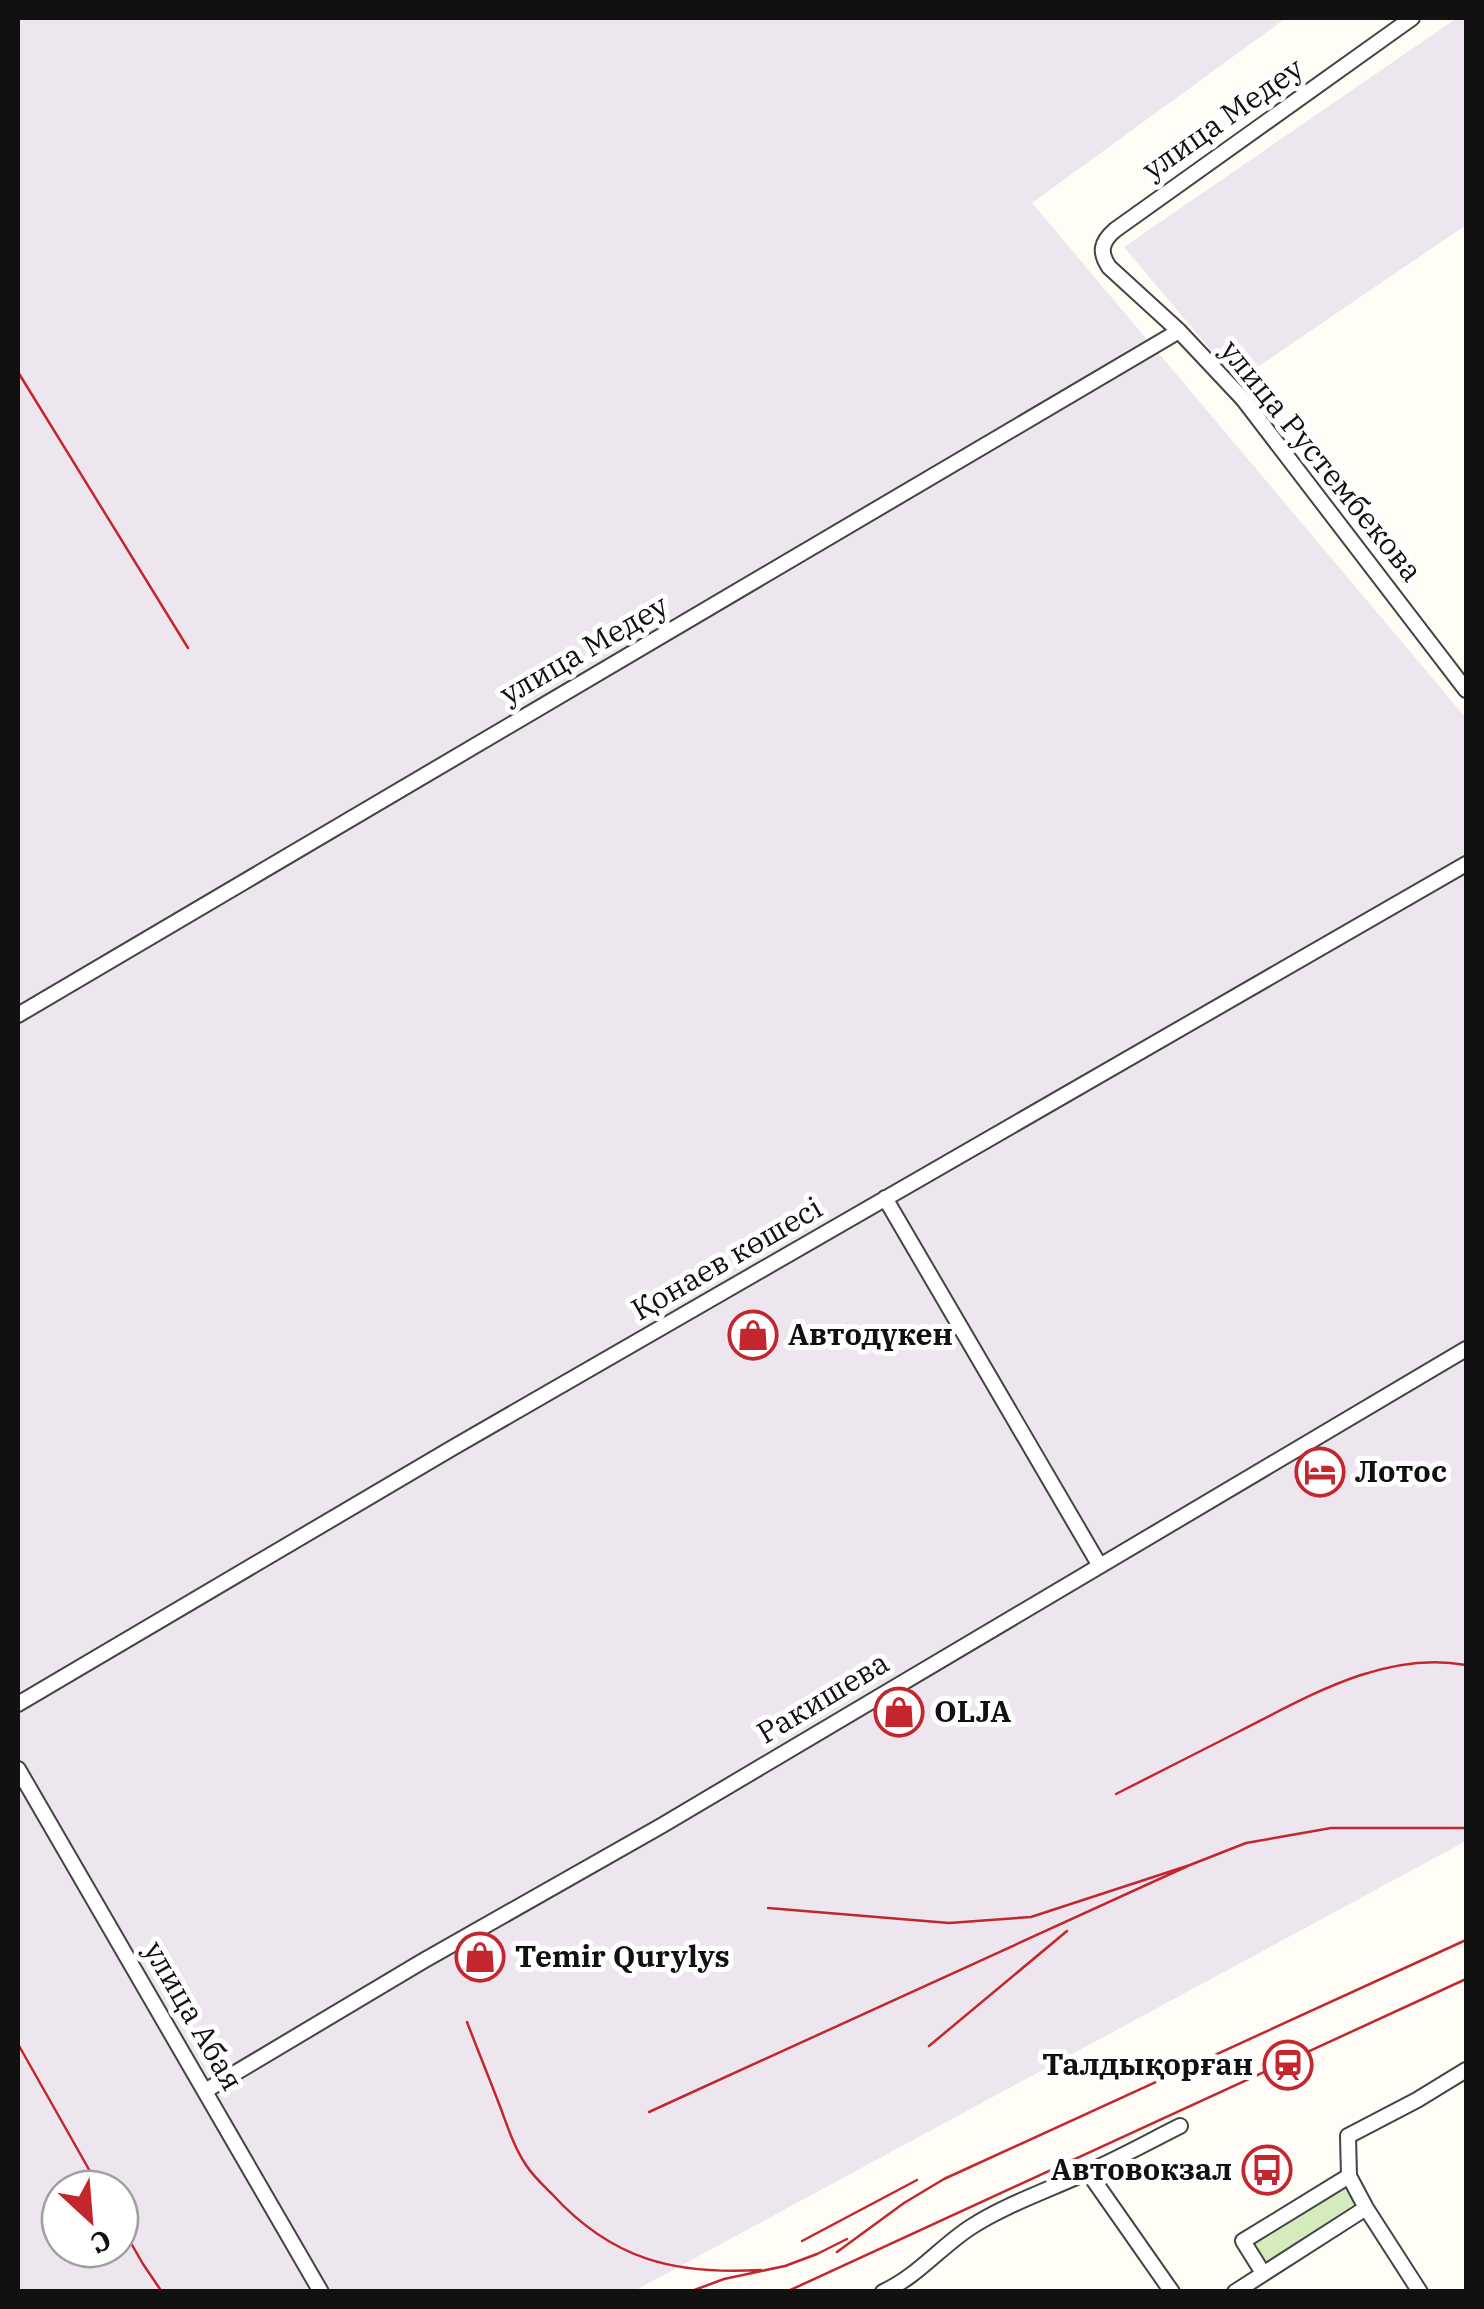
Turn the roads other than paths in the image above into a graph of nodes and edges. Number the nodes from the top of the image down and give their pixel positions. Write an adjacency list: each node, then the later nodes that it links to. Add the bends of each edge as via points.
1 (1412, 18): 2 (street, улица Медеу)
2 (1115, 230): 3 (street, улица Рустембекова, via 1102,257)
3 (1179, 331): 4 (street, улица Рустембекова, via 1244,399); 6 (street, улица Медеу)
4 (1466, 690)
5 (1466, 864): 7 (street, Қонаев көшесі)
6 (18, 1016)
7 (885, 1198): 9 (street); 10 (street, Қонаев көшесі)
8 (1466, 1349): 9 (street, Ракишева)
9 (1100, 1566): 13 (street, Ракишева)
10 (18, 1704)
11 (18, 1769): 13 (street, улица Абая)
12 (1466, 2071): 16 (street, via 1348,2136)
13 (205, 2091): 19 (street, улица Абая)
14 (1180, 2126): 15 (street)
15 (1088, 2172): 20 (street, via 970,2228); 21 (street)
16 (1349, 2176): 17 (street); 18 (street, via 1243,2241)
17 (1366, 2208): 18 (street); 23 (street)
18 (1263, 2273): 22 (street)
19 (321, 2292)
20 (884, 2292)
21 (1172, 2292)
22 (1236, 2292)
23 (1420, 2292)

